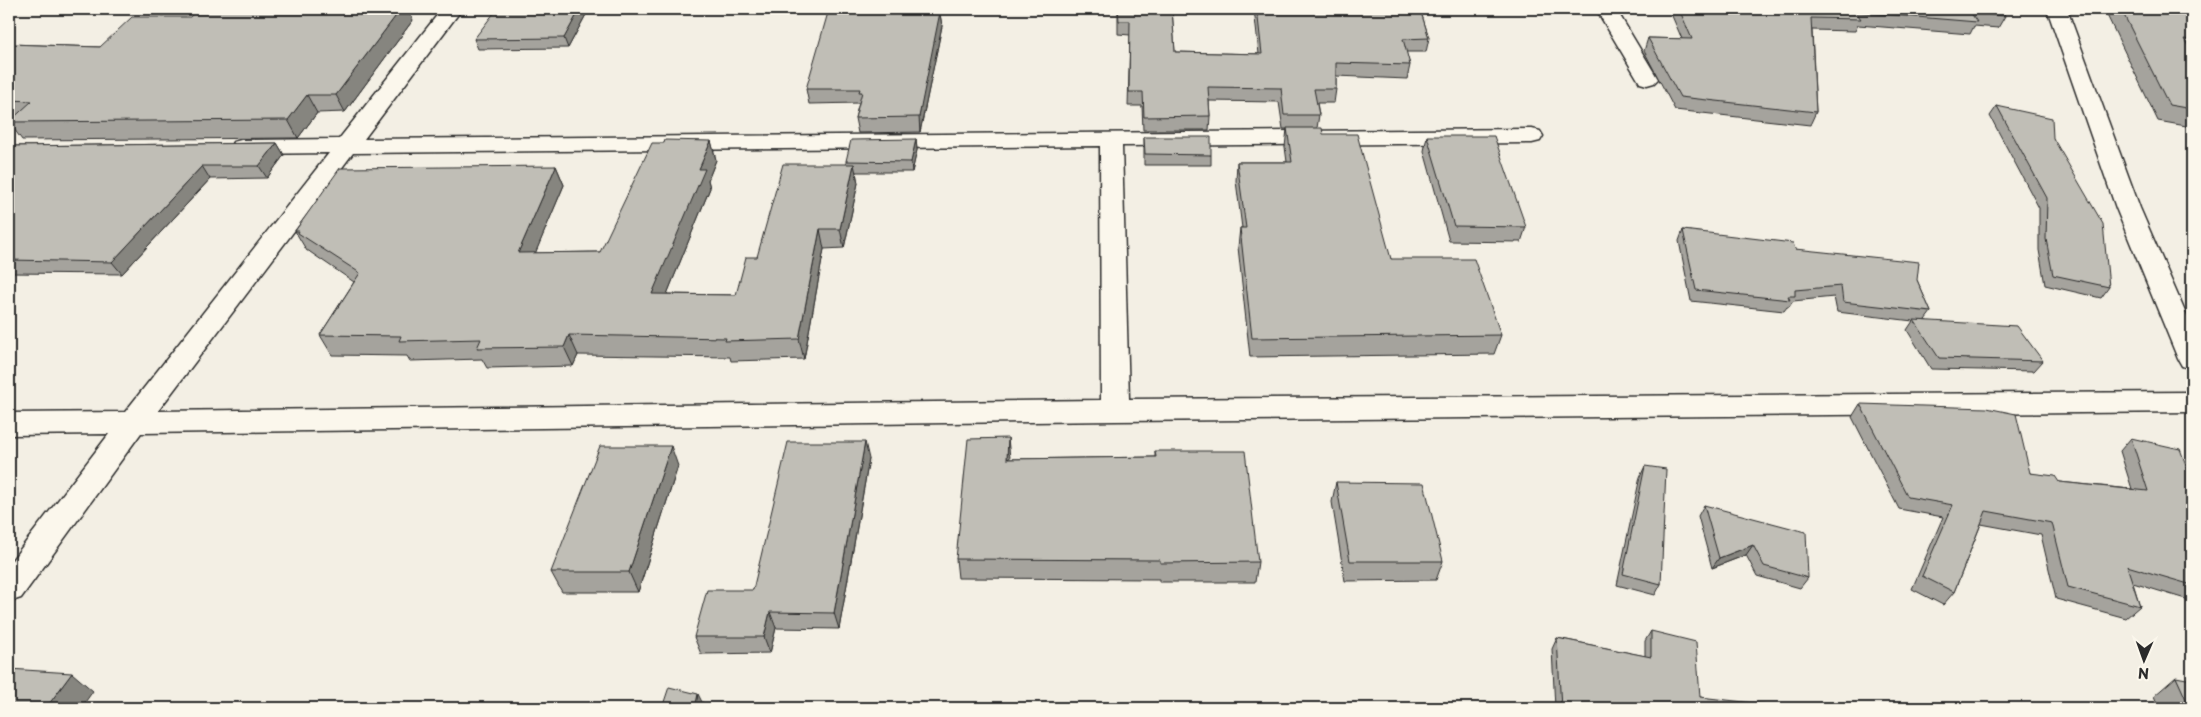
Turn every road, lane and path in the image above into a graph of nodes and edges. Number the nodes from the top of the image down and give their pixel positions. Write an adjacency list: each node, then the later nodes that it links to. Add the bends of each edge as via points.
1 (452, 9): 7 (street)
2 (1606, 9): 4 (street)
3 (2057, 9): 9 (street, via 2128,208)
4 (1647, 79)
5 (1532, 136): 6 (street)
6 (1111, 140): 7 (street); 11 (street)
7 (348, 146): 8 (street); 13 (street)
8 (218, 147)
9 (2192, 359)
10 (2192, 402): 11 (street)
11 (1116, 410): 13 (street)
12 (9, 424): 13 (street)
13 (132, 424): 14 (street)
14 (9, 588)

